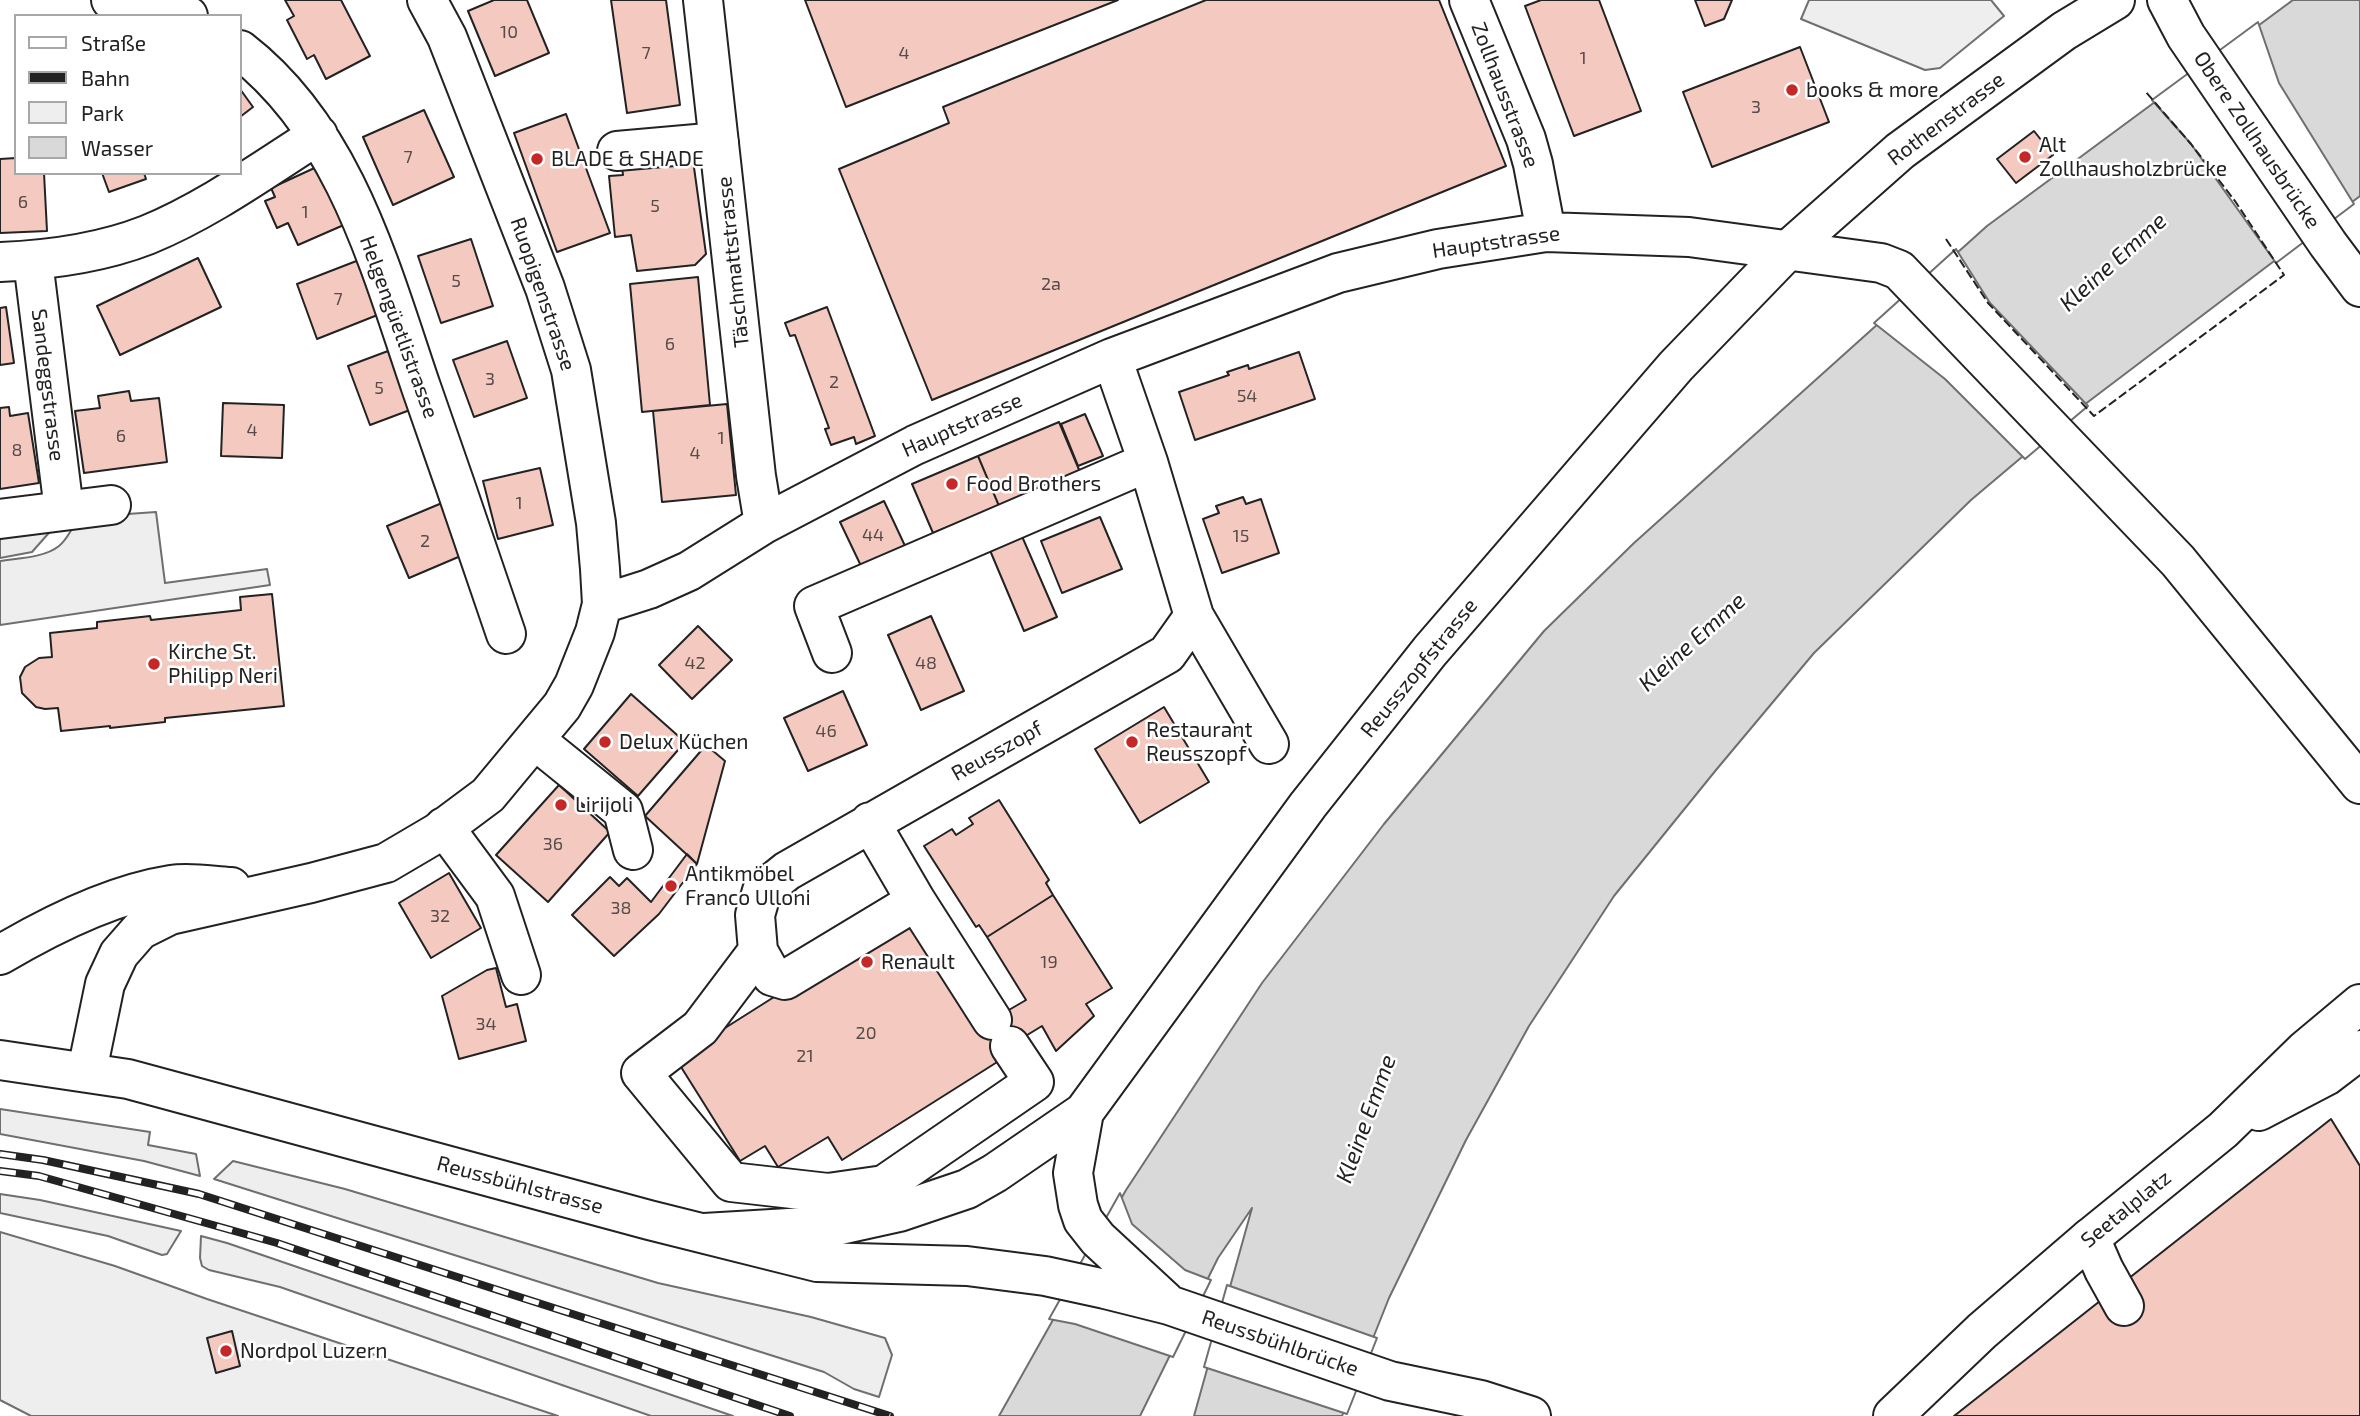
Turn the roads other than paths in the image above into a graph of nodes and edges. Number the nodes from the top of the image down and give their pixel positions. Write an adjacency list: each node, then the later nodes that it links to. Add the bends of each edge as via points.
1 (111, 0): 7 (street, via 168,5)
2 (427, 0): 22 (street, Ruopigenstrasse, via 447,37 545,288 571,370 596,523)
3 (1469, 0): 12 (street, Zollhausstrasse, via 1526,139)
4 (2115, 0): 13 (street, Rothenstrasse, via 2064,31 1900,151)
5 (2167, 0): 15 (street, Obere Zollhausbrücke, via 2186,36 2328,244)
6 (712, 6): 10 (street, Täschmattstrasse)
7 (184, 14)
8 (242, 52): 9 (street, Helgengüetlistrasse, via 265,70)
9 (318, 135): 14 (street, Sandeggstrasse, via 191,214 145,236 87,253); 24 (street, Helgengüetlistrasse, via 349,191 381,270)
10 (719, 142): 11 (street); 21 (street, Täschmattstrasse)
11 (617, 151)
12 (1546, 232): 13 (street, Hauptstrasse, via 1689,236); 16 (street, Hauptstrasse, via 1438,249 1338,273)
13 (1787, 251): 28 (street, Hauptstrasse, via 1881,263 1899,270 2178,561); 41 (street, Reusszopfstrasse, via 1675,366 1430,651 1303,813)
14 (16, 262): 19 (street, Sandeggstrasse)
15 (2358, 279)
16 (1112, 358): 17 (street); 21 (street, Hauptstrasse, via 915,445)
17 (1148, 462): 23 (street); 25 (street, via 814,606)
18 (111, 505): 19 (street)
19 (64, 510): 20 (street)
20 (0, 519)
21 (764, 524): 22 (street, Hauptstrasse, via 689,571)
22 (602, 604): 26 (street, via 574,685)
23 (1194, 615): 27 (street); 29 (street, Reusszopf, via 1167,654)
24 (506, 634)
25 (832, 653)
26 (534, 740): 30 (street, via 488,795); 31 (street, via 623,811)
27 (1269, 744)
28 (2360, 784)
29 (870, 822): 33 (street); 34 (street, Reusszopf, via 786,871 762,891 755,915)
30 (444, 827): 32 (street, via 386,863); 36 (street, via 495,896)
31 (633, 850)
32 (282, 888): 35 (street, via 173,885 119,898); 40 (street, via 170,915 140,930 119,954 105,984)
33 (916, 901): 34 (street, via 785,980 772,976); 34 (street, via 1034,1082 884,1185 828,1193 732,1182 641,1073 701,1028)
34 (758, 951)
35 (0, 955)
36 (521, 975)
37 (2360, 1004): 42 (street, Seetalplatz)
38 (2360, 1050): 42 (street, via 2326,1076)
39 (0, 1060): 40 (street, Reussbühlstrasse)
40 (87, 1071): 44 (street, Reussbühlstrasse)
41 (1084, 1112): 43 (street, Reusszopfstrasse, via 1073,1173); 44 (street, Reusszopfstrasse, via 967,1189 899,1212 840,1225)
42 (2223, 1130): 45 (street, Seetalplatz)
43 (1077, 1205): 47 (street, Reussbühlbrücke, via 1098,1239)
44 (704, 1233): 46 (street, Reussbühlstrasse, via 817,1262 967,1266)
45 (2090, 1238): 48 (street); 52 (street, Seetalplatz)
46 (1045, 1276): 47 (street, Reussbühlbrücke)
47 (1169, 1305): 49 (street, Reussbühlbrücke)
48 (2124, 1306)
49 (1390, 1381): 50 (street); 51 (street)
50 (1453, 1416)
51 (1531, 1416)
52 (1893, 1416)

